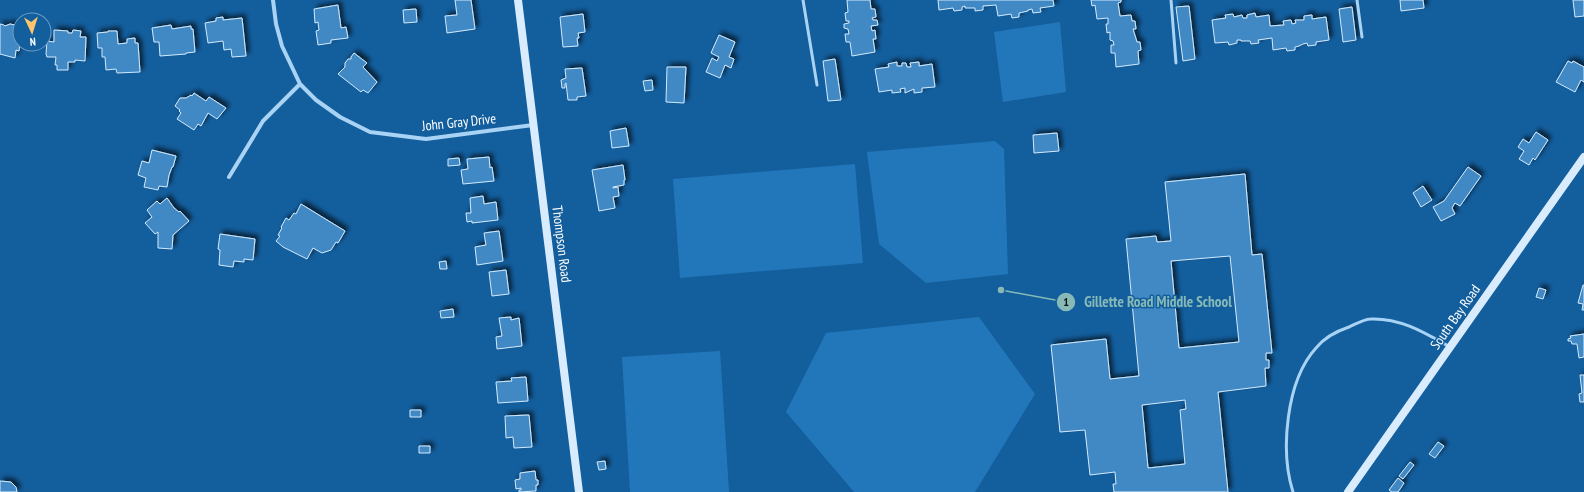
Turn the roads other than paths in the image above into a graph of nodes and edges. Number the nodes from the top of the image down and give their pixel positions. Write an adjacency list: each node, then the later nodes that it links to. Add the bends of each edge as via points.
1 (273, 0): 8 (street, John Gray Drive, via 282,46)
2 (518, 0): 10 (street, Thompson Road)
3 (803, 0): 9 (lane)
4 (1170, 0): 7 (lane)
5 (1357, 0): 6 (lane)
6 (1362, 37)
7 (1176, 63)
8 (300, 84): 10 (street, John Gray Drive, via 316,100 340,117 370,132 426,139); 12 (street, via 263,120)
9 (817, 85)
10 (534, 125): 14 (street, Thompson Road)
11 (1584, 157): 13 (street, South Bay Road)
12 (229, 177)
13 (1450, 347): 15 (lane, via 1408,324 1370,318 1330,336 1316,347 1295,382 1290,404 1286,450); 16 (street, South Bay Road)
14 (579, 492)
15 (1293, 492)
16 (1348, 492)

